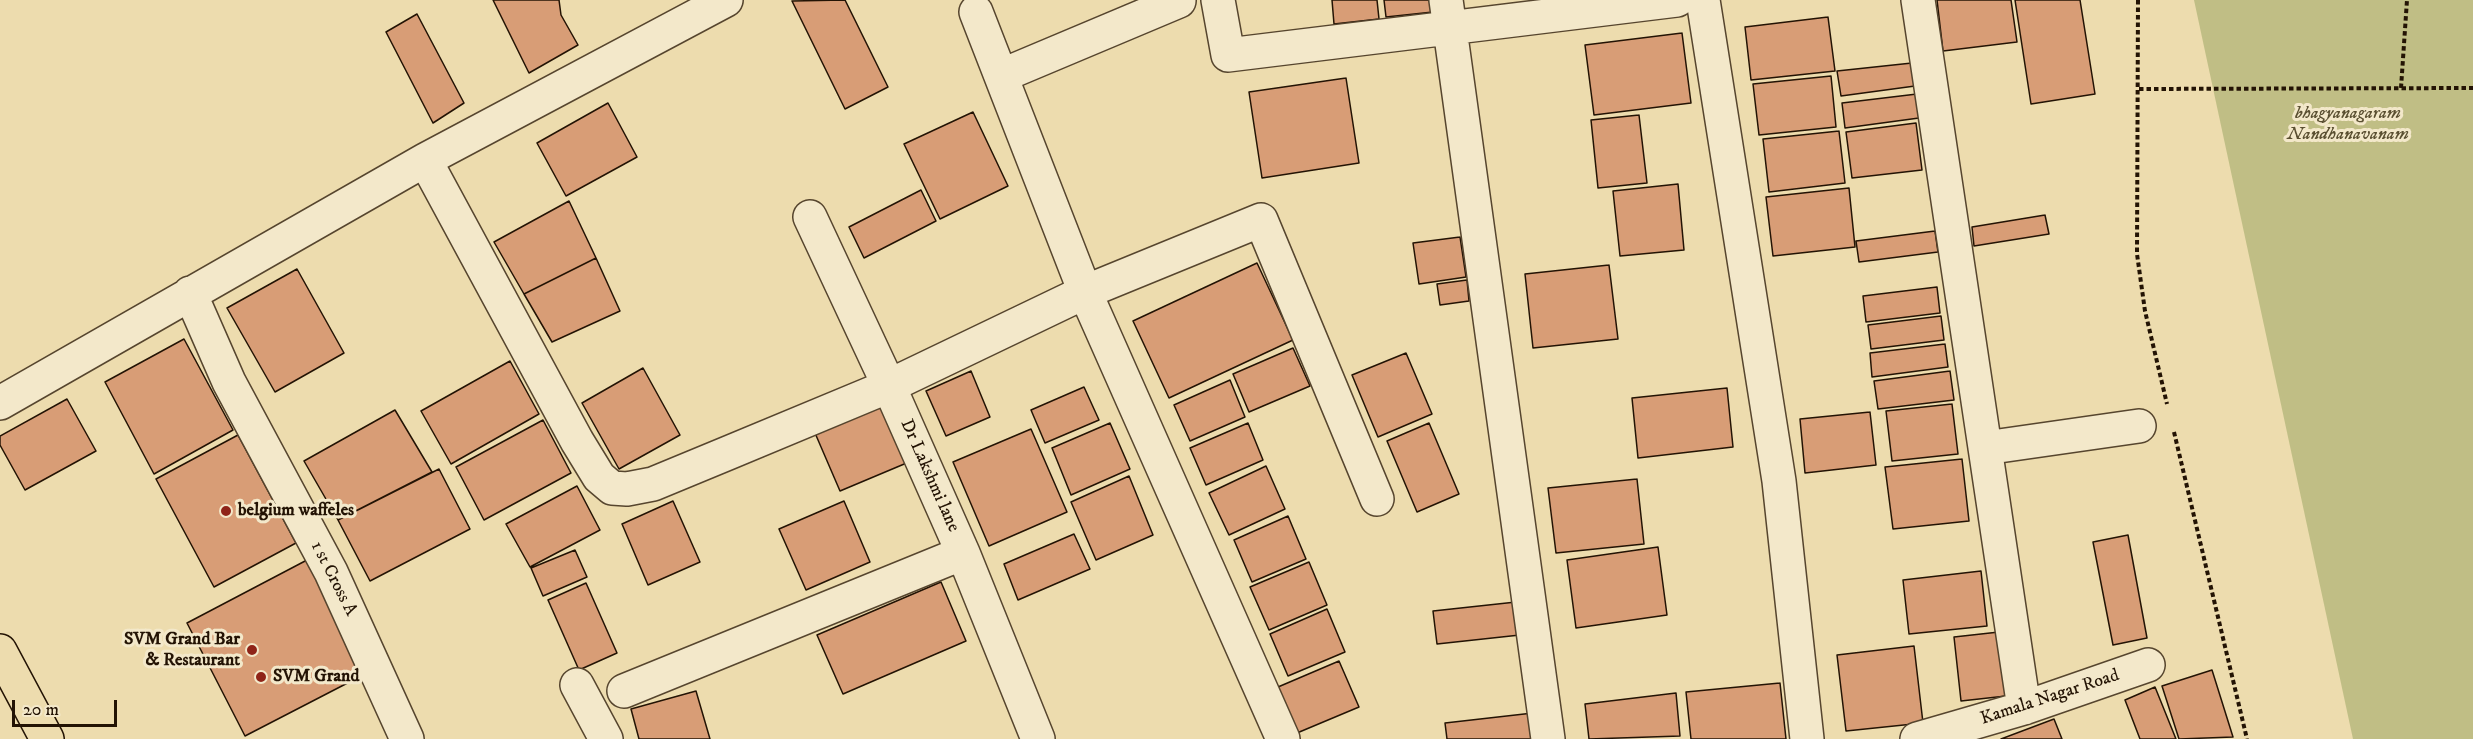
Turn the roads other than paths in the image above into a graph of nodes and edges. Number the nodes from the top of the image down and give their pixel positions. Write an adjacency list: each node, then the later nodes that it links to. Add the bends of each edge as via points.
1 (1218, 0): 8 (street, via 1228,55)
2 (1677, 0): 8 (street)
3 (1703, 0): 31 (street, via 1779,481)
4 (1918, 0): 17 (street)
5 (723, 1): 10 (street)
6 (1179, 1): 9 (street)
7 (976, 12): 9 (street)
8 (1448, 14): 30 (street)
9 (1003, 75): 12 (street)
10 (425, 160): 13 (street); 14 (street, via 577,441 599,477 612,488 653,484)
11 (810, 217): 14 (street, Dr Lakshmi lane)
12 (1085, 292): 14 (street); 18 (street, via 1261,220); 29 (street)
13 (190, 293): 15 (street); 26 (street, 1 st Cross A, via 229,382 331,572)
14 (889, 386): 19 (street, Dr Lakshmi lane)
15 (0, 403)
16 (2139, 426): 17 (street)
17 (1986, 448): 24 (street)
18 (1377, 499)
19 (963, 554): 23 (street); 28 (street, Dr Lakshmi lane)
20 (0, 651): 25 (highway)
21 (2148, 665): 24 (street, Kamala Nagar Road)
22 (577, 685): 27 (street)
23 (624, 692)
24 (2024, 708): 32 (street, Kamala Nagar Road)
25 (47, 739)
26 (407, 739)
27 (606, 739)
28 (1038, 739)
29 (1283, 739)
30 (1548, 739)
31 (1807, 739)
32 (1917, 739)

